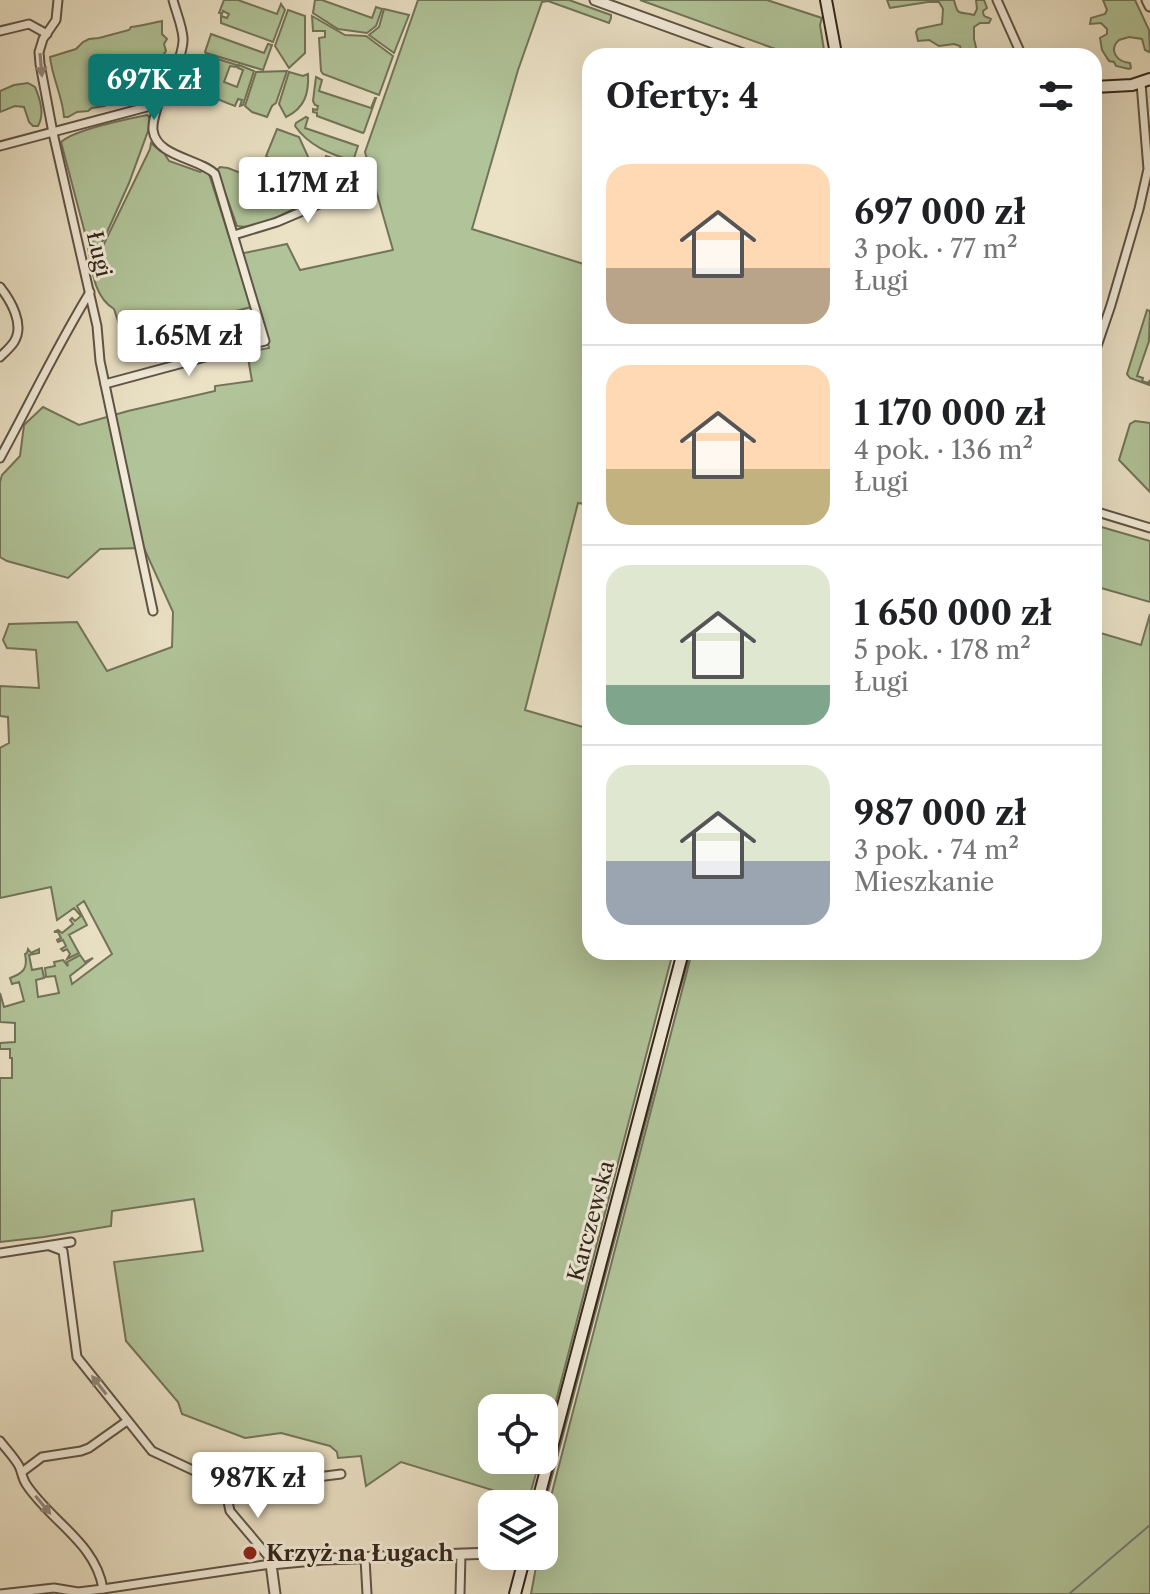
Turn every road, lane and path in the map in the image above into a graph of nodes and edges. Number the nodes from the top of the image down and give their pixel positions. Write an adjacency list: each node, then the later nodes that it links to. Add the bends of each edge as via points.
1 (58, 0): 10 (street, Ługi, via 58,15)
2 (173, 0): 18 (street, via 182,49)
3 (595, 0): 7 (street)
4 (826, 0): 12 (main road)
5 (997, 0): 13 (street)
6 (1147, 0): 8 (street)
7 (611, 3): 11 (street)
8 (1150, 6)
9 (0, 31): 10 (street, via 29,24)
10 (47, 34): 19 (street, Ługi, one-way to 19, via 39,58)
11 (728, 48)
12 (836, 48)
13 (1018, 48)
14 (1150, 71): 16 (main road)
15 (1145, 81): 16 (main road); 21 (street)
16 (1121, 84): 17 (main road)
17 (1102, 86)
18 (158, 104): 19 (street); 23 (street, via 156,139 215,174)
19 (53, 133): 20 (street); 25 (street, Ługi)
20 (0, 146)
21 (1149, 168): 26 (street)
22 (370, 193): 23 (street, via 324,202)
23 (234, 235): 28 (street, via 265,341)
24 (0, 287): 27 (street, via 18,328)
25 (90, 292): 28 (street, Ługi); 29 (street)
26 (1102, 331)
27 (0, 357)
28 (105, 384): 32 (street, Ługi)
29 (0, 458)
30 (1102, 513): 31 (street)
31 (1150, 528)
32 (153, 611)
33 (681, 960): 42 (main road, Karczewska)
34 (71, 1242): 35 (street)
35 (50, 1246): 36 (street); 37 (street, one-way to 35, via 77,1357 63,1251)
36 (0, 1253)
37 (127, 1421): 39 (street, via 89,1448 42,1457); 41 (street, via 152,1451)
38 (0, 1441): 39 (street)
39 (22, 1472): 48 (street, one-way to 48, via 26,1484 95,1562)
40 (341, 1474): 41 (street, via 231,1488)
41 (223, 1483): 46 (street, via 230,1511)
42 (541, 1490)
43 (478, 1553): 44 (street)
44 (461, 1554): 45 (street); 52 (street)
45 (365, 1558): 46 (street); 51 (street)
46 (271, 1564): 48 (street); 50 (street)
47 (521, 1570): 53 (main road)
48 (103, 1589): 49 (street)
49 (0, 1594)
50 (275, 1594)
51 (367, 1594)
52 (460, 1594)
53 (515, 1594)

